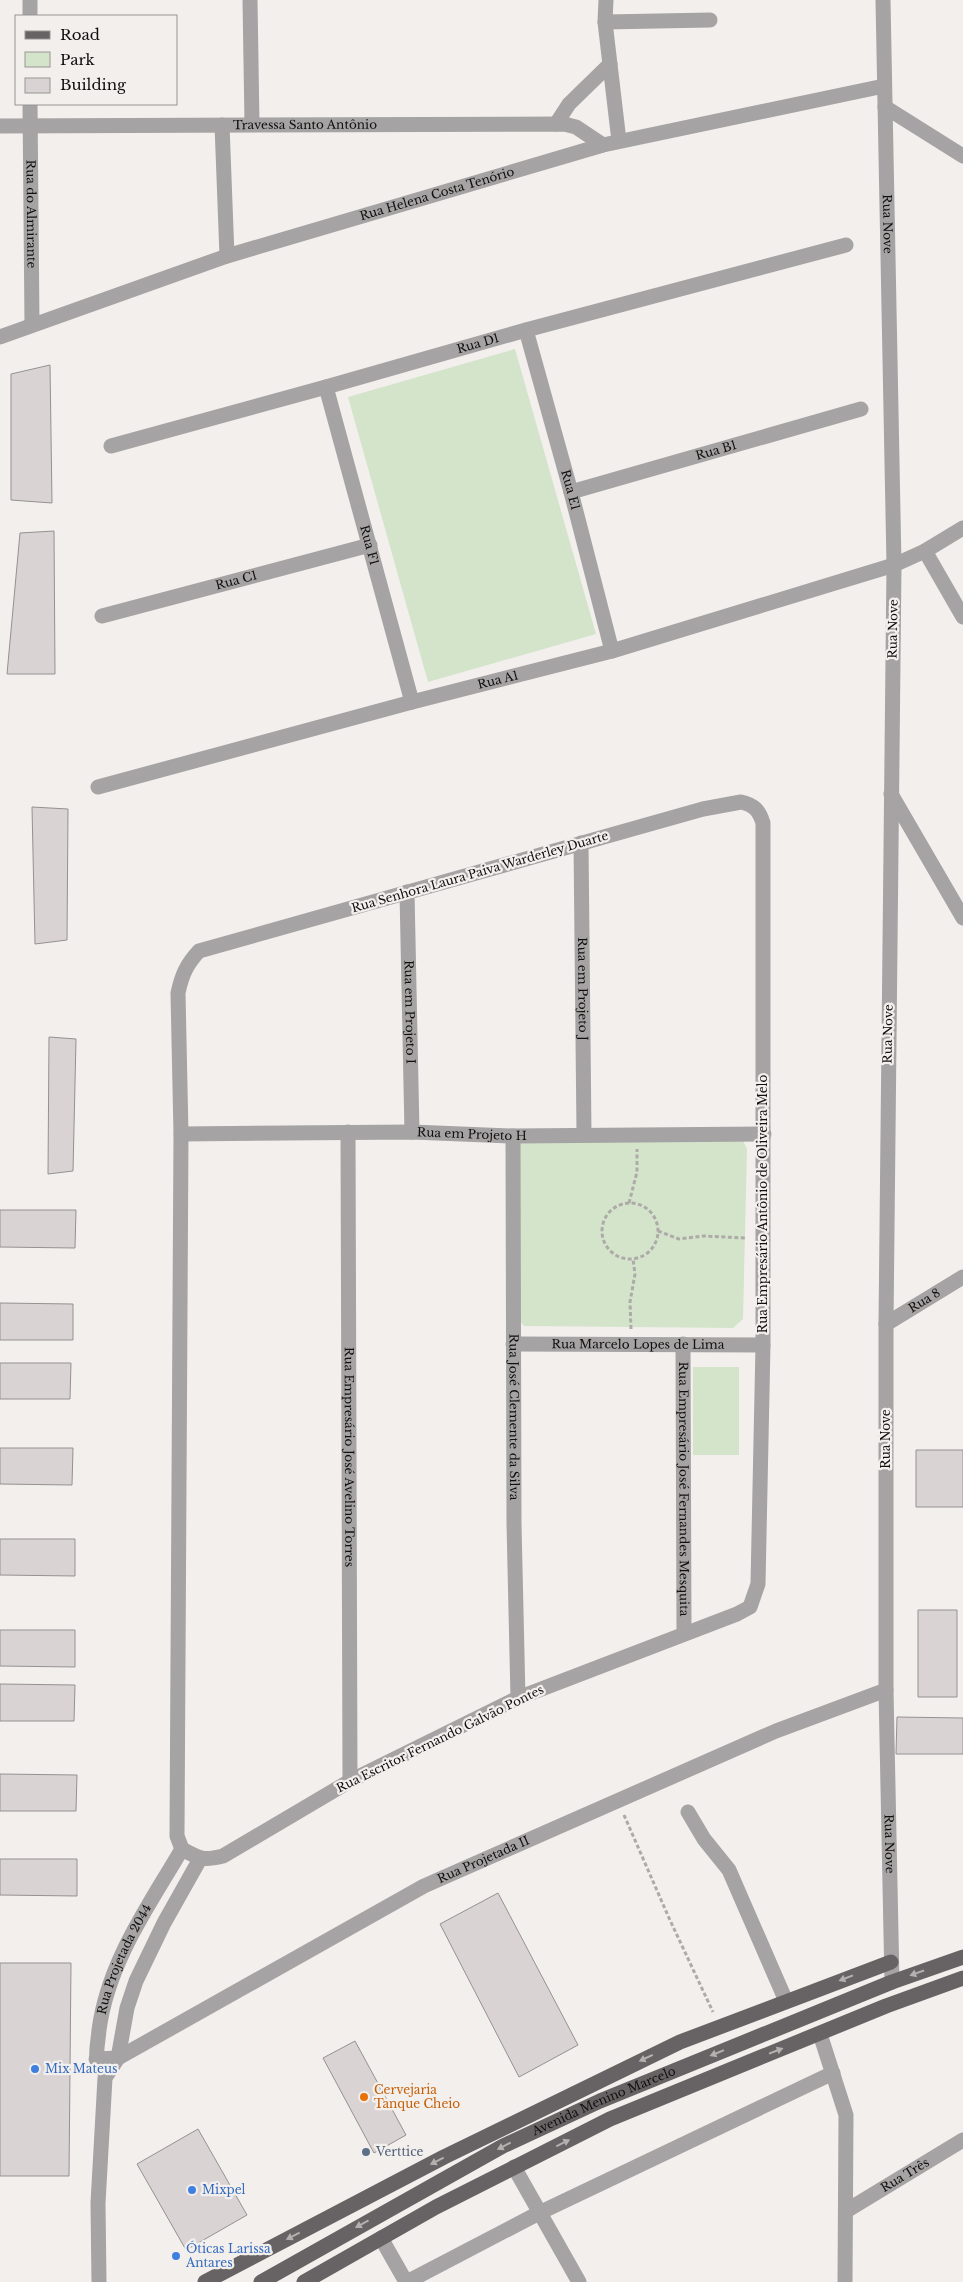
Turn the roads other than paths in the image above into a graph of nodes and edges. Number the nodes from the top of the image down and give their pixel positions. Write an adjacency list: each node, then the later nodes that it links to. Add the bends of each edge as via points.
1 (30, 0): 5 (street)
2 (249, 0): 13 (street)
3 (606, 0): 7 (street)
4 (883, 0): 9 (street, Rua Nove)
5 (30, 15)
6 (710, 20): 7 (street)
7 (606, 22): 8 (street)
8 (610, 64): 14 (street, via 570,104); 17 (street)
9 (884, 86): 11 (street, Rua Nove); 17 (street, Rua Helena Costa Tenório)
10 (30, 105): 15 (street, Rua do Almirante)
11 (885, 107): 19 (street); 32 (street, Rua Nove)
12 (222, 124): 13 (street, Travessa Santo Antônio); 15 (street, Travessa Santo Antônio); 21 (street)
13 (252, 124): 14 (street, Travessa Santo Antônio)
14 (556, 124): 18 (street, Travessa Santo Antônio, via 576,127)
15 (30, 125): 16 (street, Travessa Santo Antônio); 22 (street, Rua do Almirante)
16 (0, 126)
17 (619, 141): 18 (street, Rua Helena Costa Tenório)
18 (603, 145): 21 (street, Rua Helena Costa Tenório)
19 (963, 156)
20 (846, 245): 23 (street, Rua D1)
21 (227, 256): 22 (street, Rua Helena Costa Tenório)
22 (32, 325): 24 (street, Rua Helena Costa Tenório)
23 (526, 330): 25 (street, Rua D1); 28 (street, Rua E1)
24 (0, 337)
25 (326, 387): 27 (street, Rua D1); 30 (street, Rua F1)
26 (861, 409): 28 (street, Rua B1)
27 (111, 446)
28 (571, 492): 35 (street, Rua E1)
29 (963, 528): 31 (street, Rua A1)
30 (370, 546): 33 (street, Rua C1); 36 (street, Rua F1)
31 (925, 552): 32 (street, Rua A1); 34 (street)
32 (894, 566): 35 (street, Rua A1); 38 (street, Rua Nove)
33 (102, 616)
34 (963, 617)
35 (612, 651): 36 (street, Rua A1)
36 (412, 702): 37 (street, Rua A1)
37 (98, 787)
38 (891, 792): 42 (street); 50 (street, Rua Nove)
39 (759, 812): 40 (street, Rua Senhora Laura Paiva Warderley Duarte, via 751,804 741,802 703,809); 47 (street, Rua Empresário Antônio de Oliveira Melo, via 763,822)
40 (581, 843): 41 (street, Rua Senhora Laura Paiva Warderley Duarte); 46 (street, Rua em Projeto J)
41 (407, 892): 44 (street, Rua em Projeto I); 45 (street, Rua Senhora Laura Paiva Warderley Duarte, via 199,951 182,974 178,992)
42 (963, 918)
43 (348, 1132): 44 (street, Rua em Projeto H); 45 (street, Rua em Projeto H); 58 (street, Rua Empresário José Avelino Torres)
44 (412, 1132): 48 (street, Rua em Projeto H)
45 (182, 1134): 60 (street, via 177,1836)
46 (584, 1134): 47 (street, Rua em Projeto H); 48 (street, Rua em Projeto H)
47 (764, 1134): 53 (street, Rua Empresário Antônio de Oliveira Melo)
48 (513, 1136): 51 (street, Rua José Clemente da Silva)
49 (963, 1277): 50 (street, Rua 8)
50 (886, 1324): 56 (street, Rua Nove)
51 (513, 1344): 52 (street, Rua Marcelo Lopes de Lima); 57 (street, Rua José Clemente da Silva)
52 (683, 1344): 53 (street, Rua Marcelo Lopes de Lima); 55 (street, Rua Empresário José Fernandes Mesquita)
53 (762, 1345): 54 (street, Rua Empresário Antônio de Oliveira Melo)
54 (756, 1596): 55 (street, Rua Escritor Fernando Galvão Pontes, via 750,1607 737,1614)
55 (684, 1633): 57 (street, Rua Escritor Fernando Galvão Pontes)
56 (886, 1690): 63 (street, Rua Nove); 73 (street, Rua Projetada II, via 776,1731 424,1886)
57 (518, 1698): 58 (street, Rua Escritor Fernando Galvão Pontes)
58 (350, 1781): 61 (street, Rua Escritor Fernando Galvão Pontes, via 223,1856)
59 (688, 1812): 66 (street, via 704,1839 729,1870)
60 (182, 1849): 61 (street); 67 (street, Rua Projetada 2044, via 117,1965)
61 (200, 1859): 68 (street, Rua Projetada 2044, via 164,1922)
62 (963, 1957): 65 (main road, Avenida Menino Marcelo, one-way to 65)
63 (891, 1962): 65 (street, Rua Nove); 66 (main road, one-way to 66)
64 (963, 1978): 70 (main road, Avenida Menino Marcelo)
65 (892, 1982): 71 (main road, Avenida Menino Marcelo)
66 (786, 2001): 69 (main road)
67 (103, 2004): 68 (street); 72 (street, Rua Projetada 2044)
68 (127, 2008): 73 (street, Rua Projetada 2044)
69 (702, 2034): 71 (main road); 83 (main road, one-way to 83, via 544,2107)
70 (820, 2034): 74 (street); 77 (main road, Avenida Menino Marcelo, one-way to 70, via 610,2120)
71 (748, 2040): 84 (main road, Avenida Menino Marcelo, one-way to 84, via 600,2101 503,2146)
72 (96, 2058): 73 (street, Rua Projetada II); 75 (street, Rua Projetada 2044)
73 (118, 2058): 75 (street, Rua Projetada 2044)
74 (834, 2073): 78 (street, via 846,2116); 79 (street)
75 (105, 2078): 82 (street, Rua Projetada 2044, via 98,2203)
76 (963, 2140): 78 (street, Rua Três)
77 (514, 2167): 79 (street); 80 (main road, Avenida Menino Marcelo)
78 (846, 2211): 87 (street)
79 (539, 2213): 85 (street); 86 (street)
80 (381, 2238): 81 (main road, Avenida Menino Marcelo); 85 (street)
81 (310, 2280)
82 (99, 2282)
83 (205, 2282)
84 (261, 2282)
85 (406, 2282)
86 (579, 2282)
87 (845, 2282)

